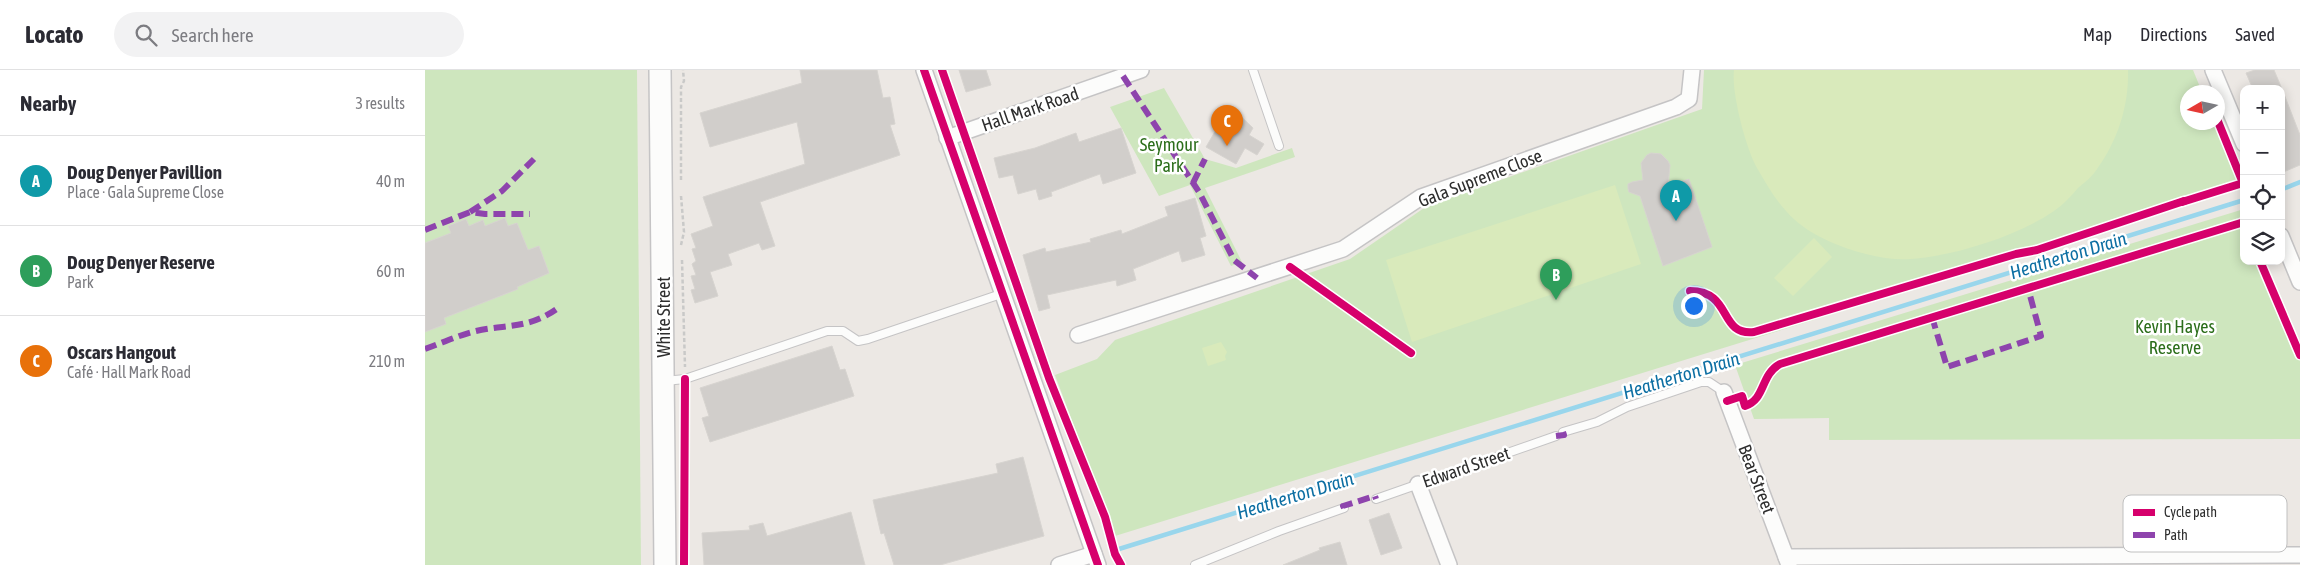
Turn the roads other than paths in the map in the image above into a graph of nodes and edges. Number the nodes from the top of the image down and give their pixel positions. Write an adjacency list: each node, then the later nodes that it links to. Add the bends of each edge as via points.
1 (660, 70): 15 (main road, White Street)
2 (924, 70): 9 (street)
3 (1253, 70): 10 (lane)
4 (1691, 70): 14 (street, Gala Supreme Close, via 1689,99 1676,107 1421,197 1343,249)
5 (2213, 70): 8 (street)
6 (1136, 71): 7 (street, Hall Mark Road)
7 (1108, 75): 9 (street, Hall Mark Road)
8 (2240, 134)
9 (947, 138): 13 (street)
10 (1279, 146)
11 (2285, 246): 12 (street)
12 (2300, 282)
13 (1001, 294): 15 (lane, via 868,339 858,341 843,331 827,331 685,380); 21 (street)
14 (1078, 335)
15 (663, 381): 23 (main road, White Street)
16 (1724, 392): 17 (lane, Edward Street, via 1709,382 1701,382); 22 (street, Bear Street)
17 (1418, 484): 18 (lane, Edward Street); 26 (street)
18 (1376, 499)
19 (1344, 508): 25 (lane)
20 (2300, 555): 22 (street)
21 (1096, 560): 24 (street)
22 (1788, 561)
23 (665, 565)
24 (1059, 565)
25 (1195, 565)
26 (1449, 565)

